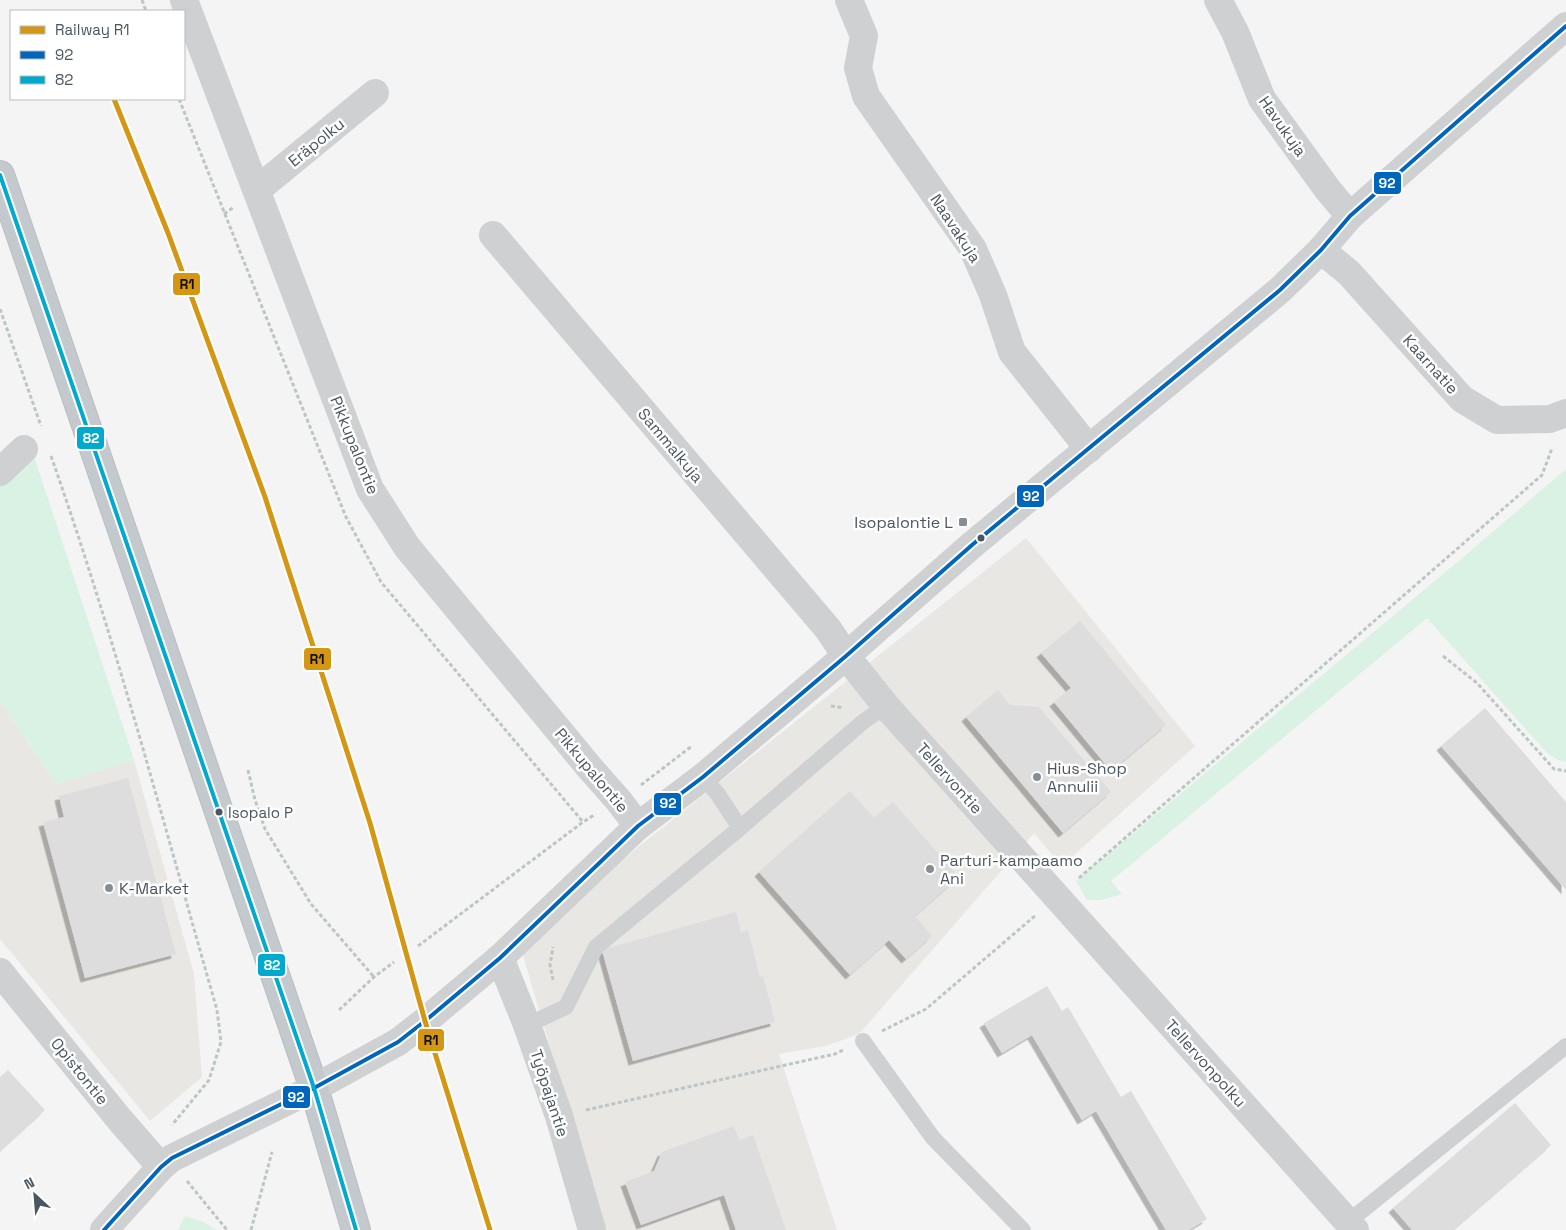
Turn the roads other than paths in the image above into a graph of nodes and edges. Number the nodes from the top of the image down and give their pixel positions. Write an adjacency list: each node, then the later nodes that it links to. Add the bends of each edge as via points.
1 (184, 0): 7 (street, Pikkupalontie)
2 (849, 0): 13 (street, Naavakuja, via 864,36 858,68 866,96 973,249 1012,352)
3 (1218, 0): 8 (street, Havukuja, via 1235,32 1262,99)
4 (1566, 26): 8 (street)
5 (376, 93): 7 (street, Eräpolku)
6 (0, 175): 26 (highway)
7 (257, 190): 18 (street, Pikkupalontie, via 370,489 406,547)
8 (1350, 216): 10 (street)
9 (493, 235): 15 (street, Sammalkuja, via 828,629)
10 (1321, 250): 11 (street, Kaarnatie, via 1349,273 1462,399 1497,420); 13 (street, via 1280,290)
11 (1558, 416)
12 (39, 446): 14 (street)
13 (1089, 449): 15 (street, via 972,545)
14 (0, 472)
15 (846, 656): 16 (street, Tellervontie); 17 (street)
16 (886, 706): 19 (lane, via 864,721); 20 (street, Tellervontie)
17 (702, 777): 18 (street); 19 (lane)
18 (638, 826): 21 (street)
19 (740, 828): 23 (lane, via 596,947 566,1007)
20 (1058, 896): 28 (street, Tellervonpolku)
21 (500, 958): 23 (street, Työpajantie); 26 (street, via 398,1042)
22 (0, 972): 27 (street, Opistontie, via 120,1120)
23 (527, 1024): 31 (street, Työpajantie, via 559,1116)
24 (863, 1041): 32 (lane, via 933,1138)
25 (1566, 1046): 28 (lane)
26 (314, 1088): 27 (street); 30 (highway)
27 (167, 1162): 29 (street)
28 (1352, 1226)
29 (104, 1230)
30 (356, 1230)
31 (592, 1230)
32 (1023, 1230)

